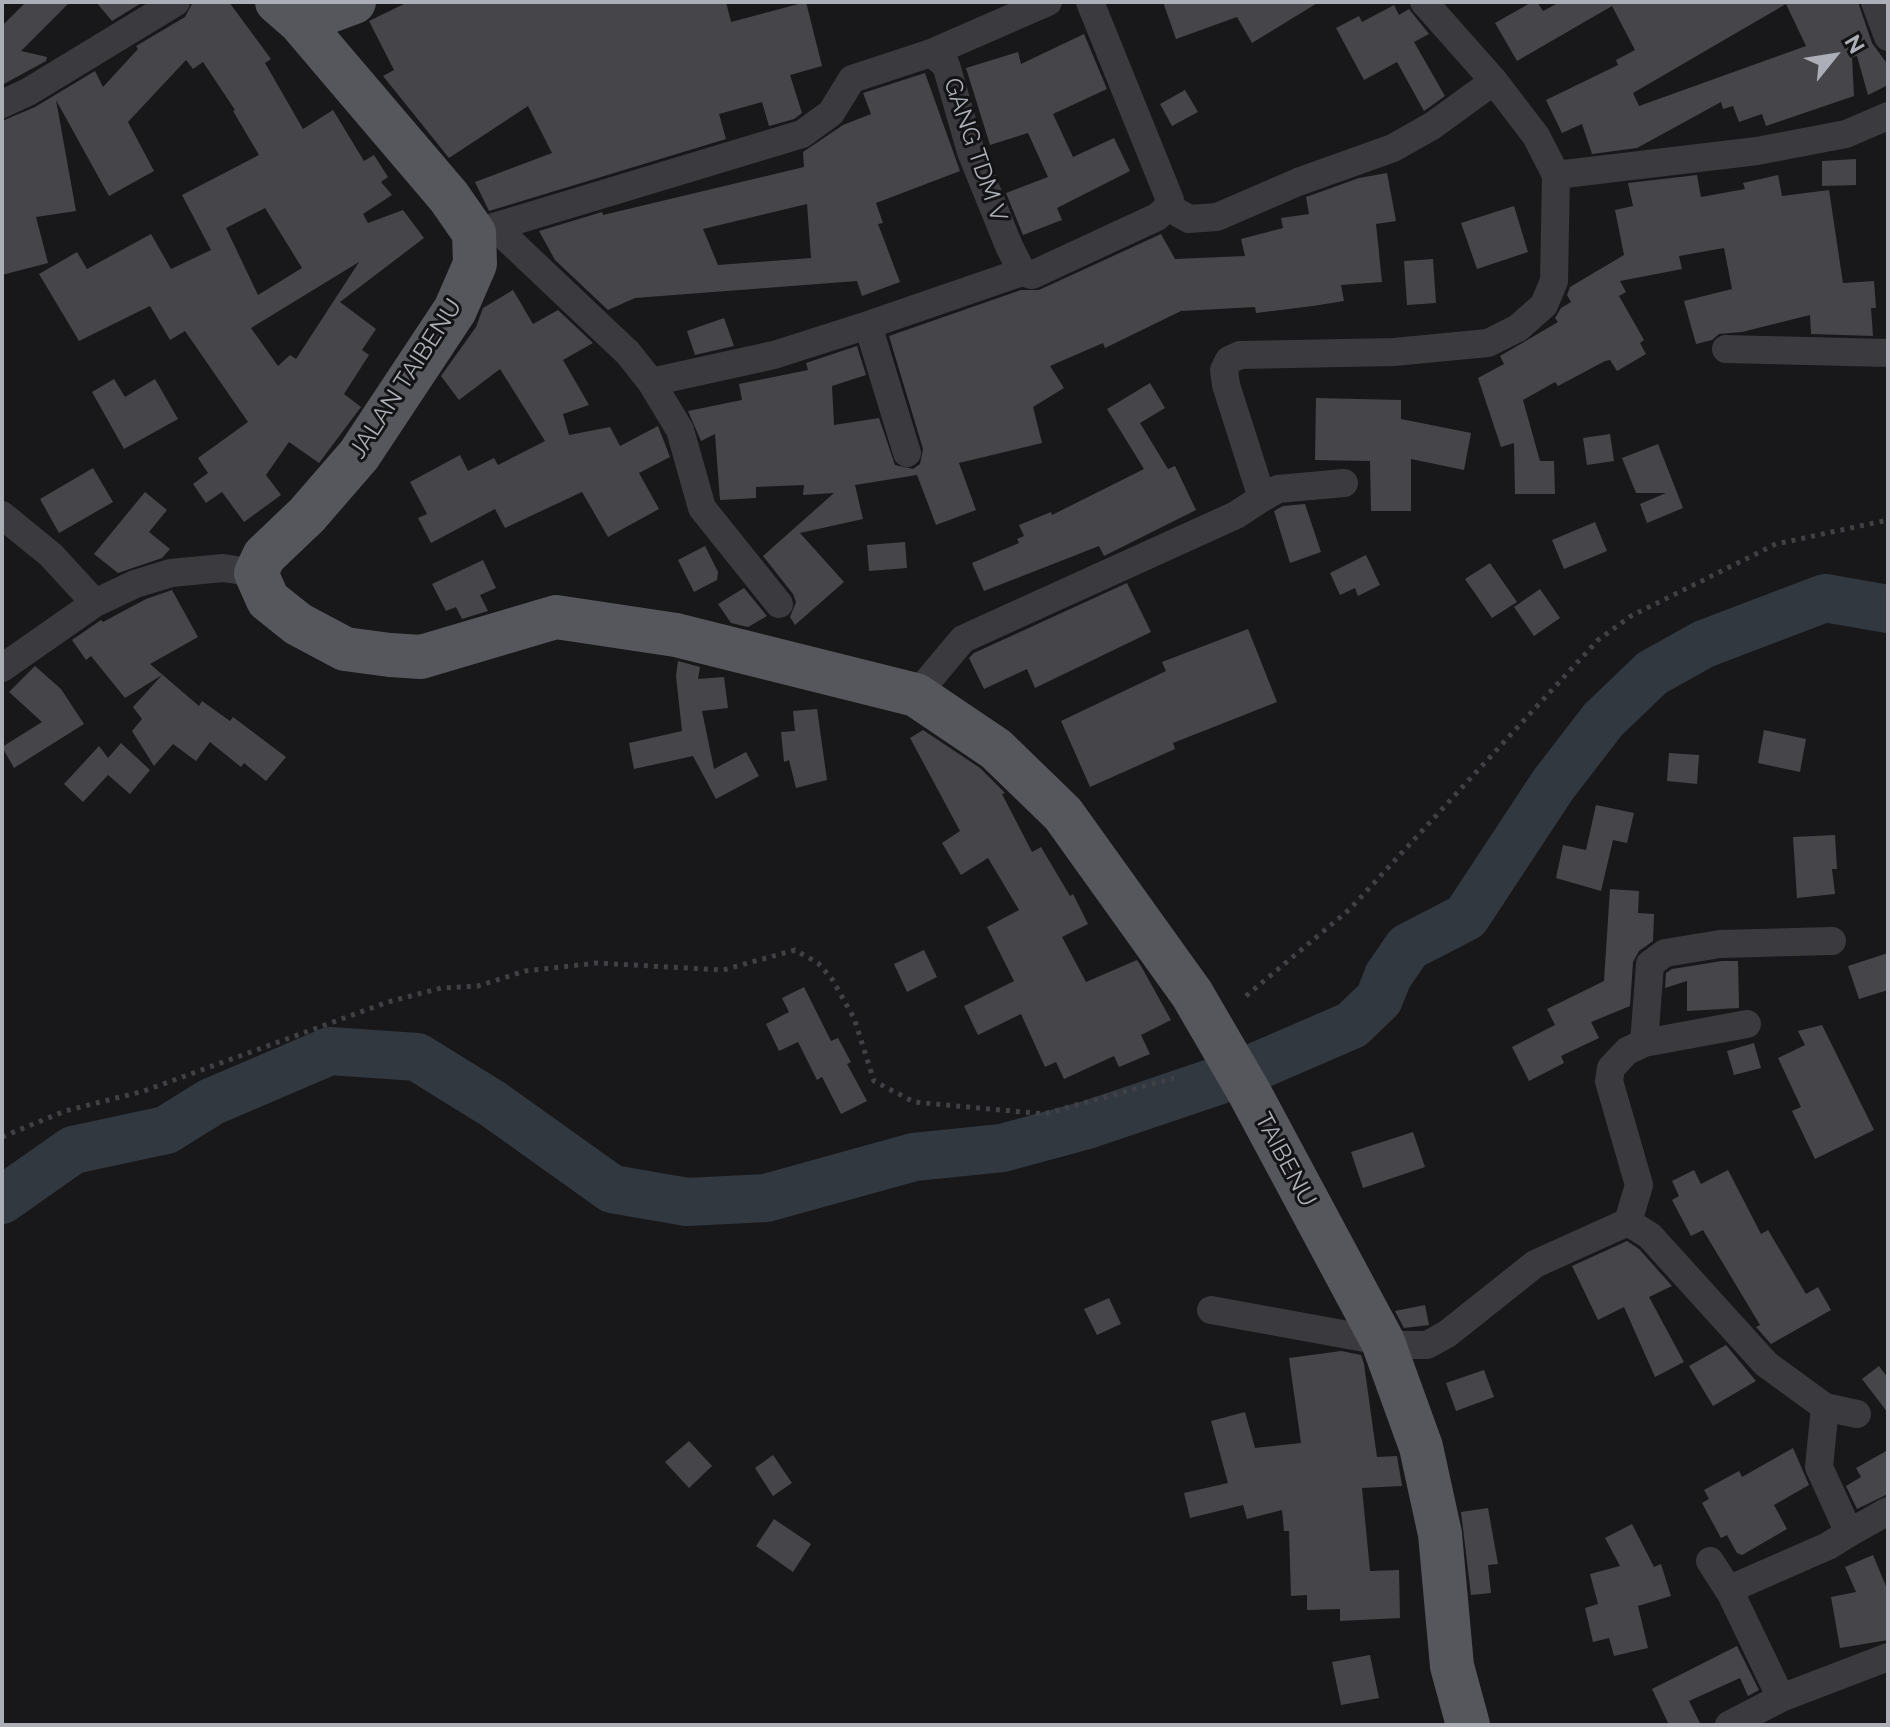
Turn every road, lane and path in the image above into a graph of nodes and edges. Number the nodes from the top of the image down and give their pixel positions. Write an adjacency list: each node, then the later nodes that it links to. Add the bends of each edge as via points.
1 (176, 2): 11 (street)
2 (354, 2): 7 (main road)
3 (1048, 2): 9 (street)
4 (1090, 2): 14 (street, via 1169,191)
5 (1424, 2): 10 (street)
6 (1875, 2): 8 (street)
7 (288, 12): 15 (main road)
8 (1888, 37)
9 (931, 53): 15 (street, GANG TDM V, via 852,79 831,113 802,134); 16 (street, GANG TDM V, via 946,65 971,152)
10 (1494, 81): 13 (street, via 1536,136); 14 (street, via 1393,148 1217,217 1189,219)
11 (2, 104)
12 (1888, 116): 13 (street, via 1846,134 1757,151)
13 (1556, 175): 23 (street, via 1554,281 1544,305 1518,328 1488,343 1444,348 1240,355 1229,360 1226,385)
14 (1168, 207): 16 (street, via 1113,240 1032,275)
15 (485, 230): 20 (street, via 628,353); 26 (main road, JALAN TAIBENU, via 455,310 359,455 264,556)
16 (1022, 272): 17 (street)
17 (868, 325): 20 (street, via 774,355); 21 (street)
18 (1726, 349): 19 (street)
19 (1888, 353)
20 (651, 382): 28 (street, via 680,430 702,508)
21 (907, 453)
22 (1344, 483): 23 (street, via 1278,489)
23 (1262, 498): 30 (street, via 1236,515 963,639)
24 (2, 515): 27 (street, via 51,555)
25 (1888, 520): 32 (path, via 1776,544 1631,616 1598,640 1350,909)
26 (256, 573): 27 (street, via 223,568 171,573); 30 (main road, TAIBENU, via 268,600 298,624 345,649 421,657 556,617 595,620)
27 (95, 603): 29 (street)
28 (779, 604)
29 (2, 668)
30 (916, 695): 39 (main road, TAIBENU, via 996,749 1063,814 1192,994)
31 (1832, 941): 34 (street, via 1720,944 1665,953 1650,964)
32 (1246, 996)
33 (1747, 1024): 34 (street)
34 (1644, 1043): 37 (street, via 1611,1068 1609,1081 1639,1185)
35 (1174, 1078): 36 (path, via 1044,1114 914,1102 874,1081 854,1018 832,979 795,950 723,970 597,963 441,988 388,1002 144,1091 65,1111)
36 (2, 1137)
37 (1628, 1222): 39 (street, via 1535,1264 1427,1345); 40 (street, via 1650,1236 1766,1364)
38 (1211, 1310): 39 (street)
39 (1383, 1342): 46 (main road, TAIBENU, via 1421,1447 1440,1534 1452,1666)
40 (1825, 1407): 41 (street); 43 (street, via 1819,1467)
41 (1857, 1414)
42 (1888, 1511): 43 (street)
43 (1849, 1533): 45 (street, via 1739,1585 1724,1582)
44 (1888, 1657): 45 (street)
45 (1781, 1698): 47 (street)
46 (1468, 1725)
47 (1729, 1725)

